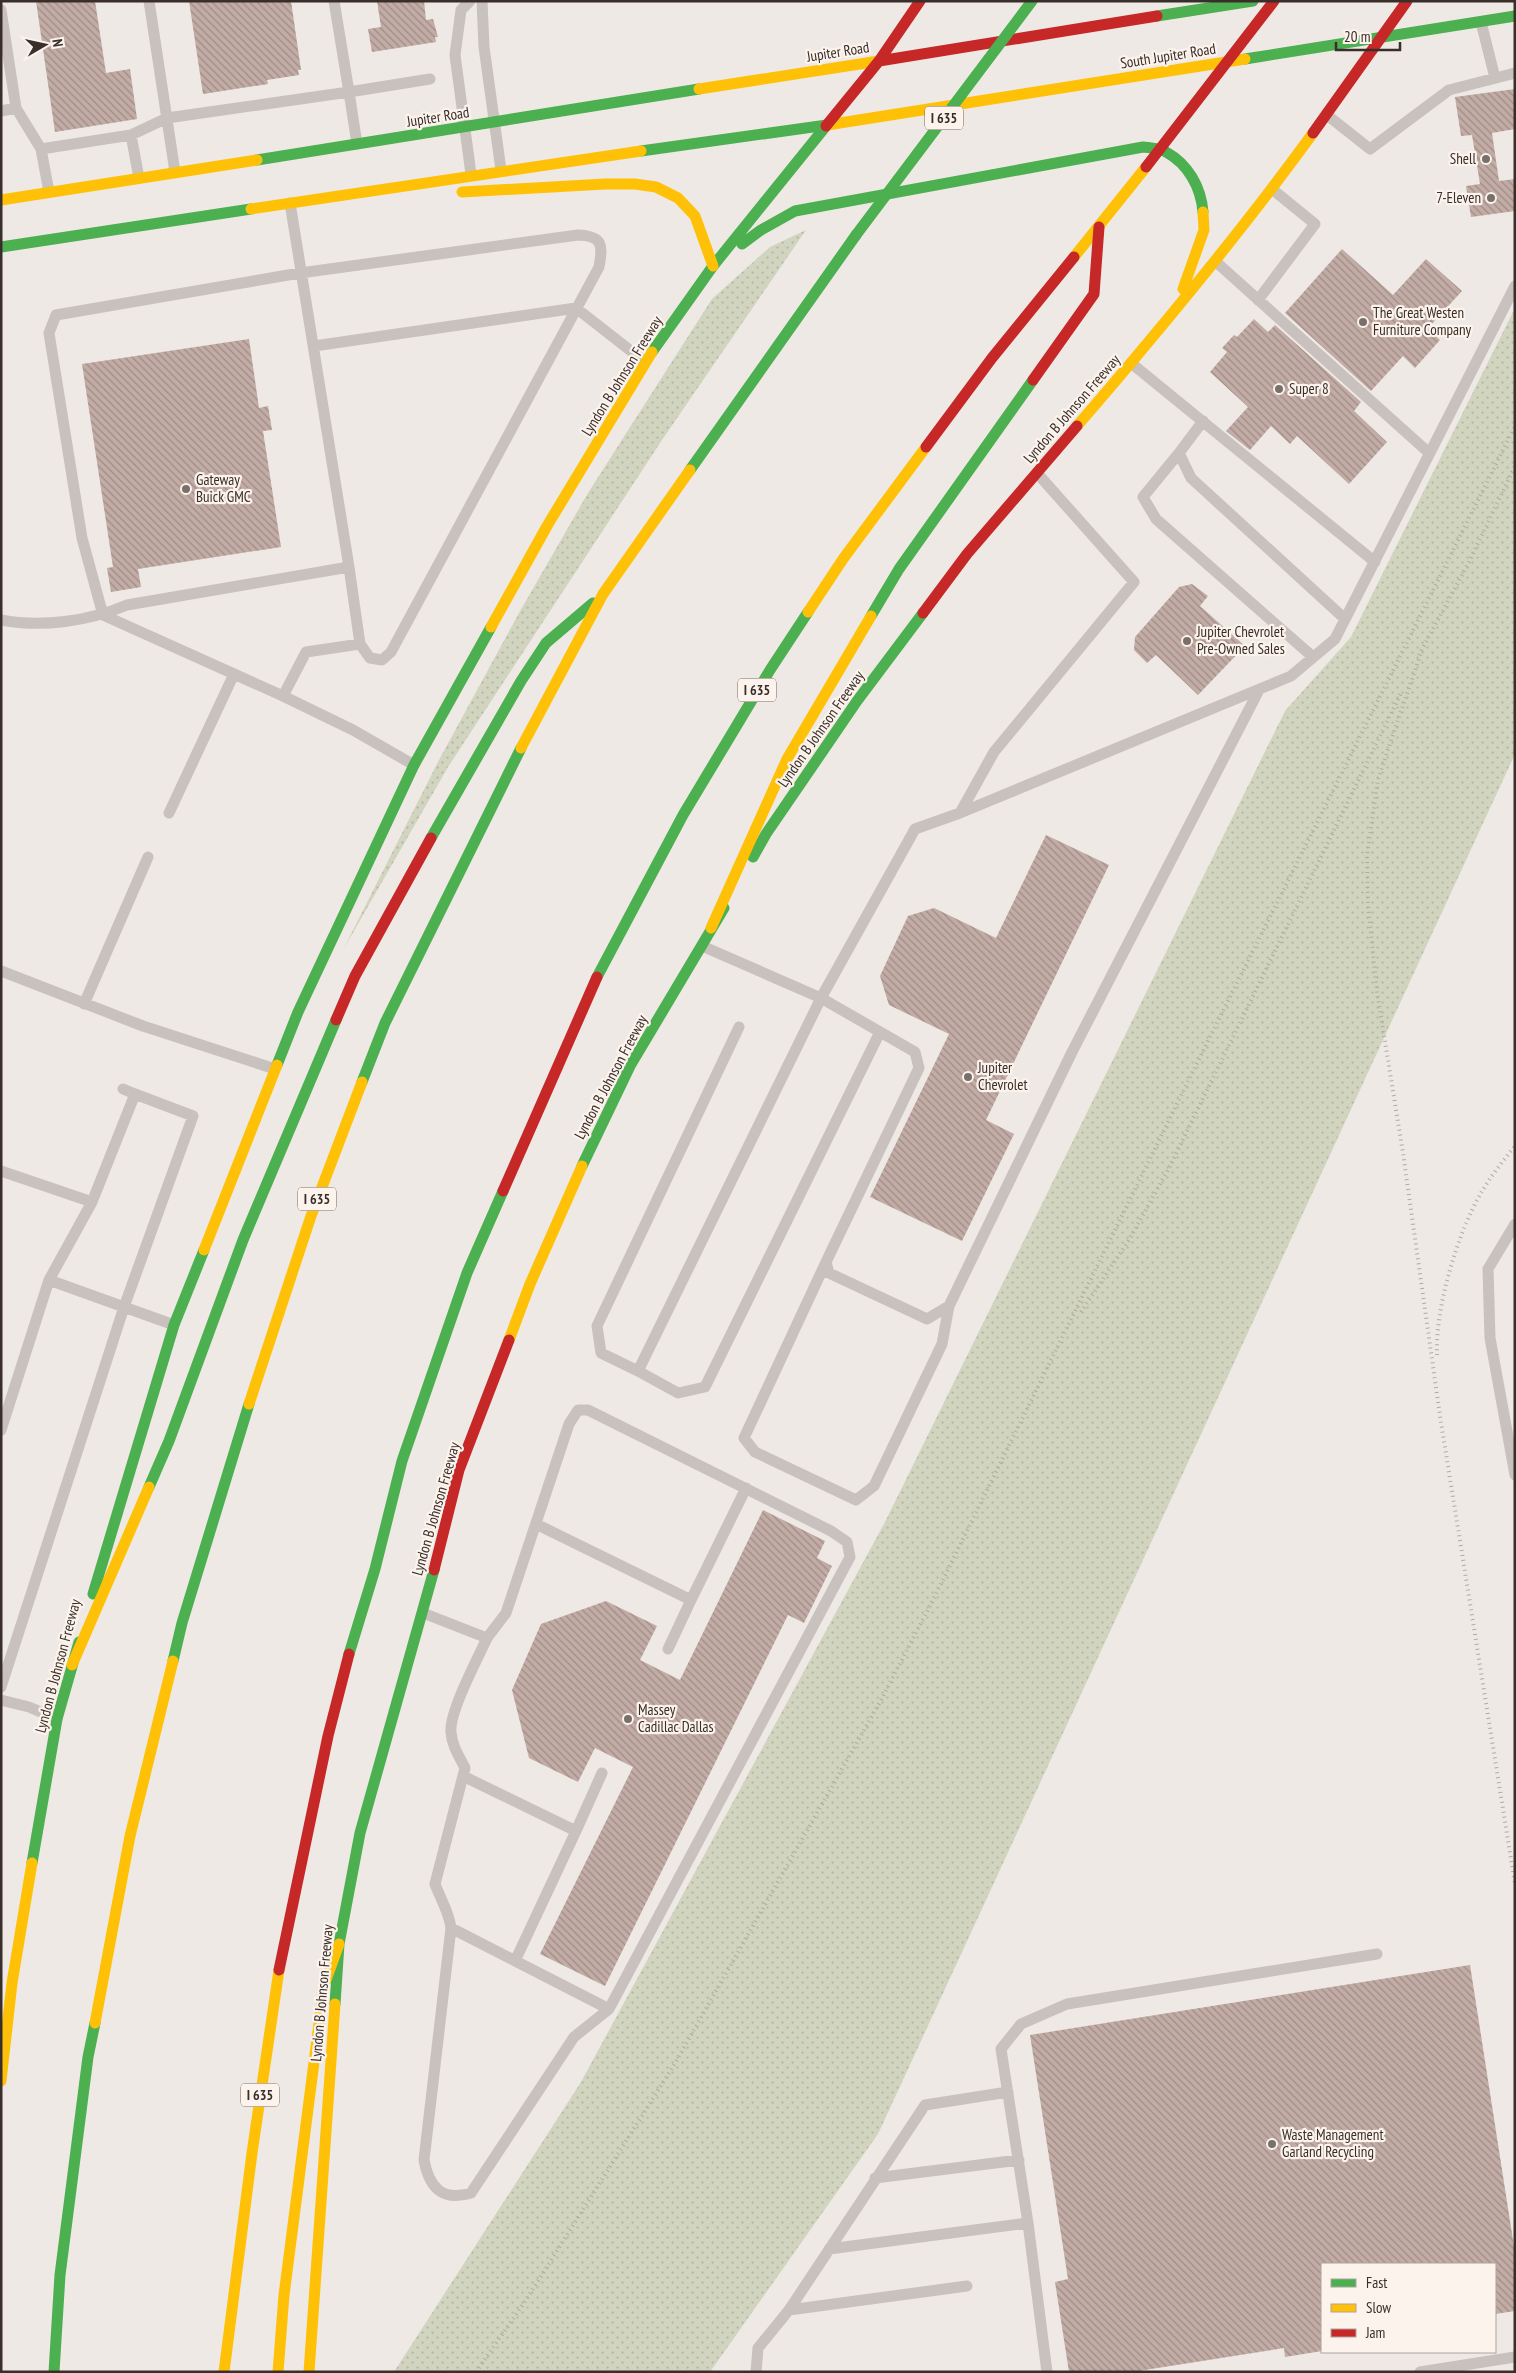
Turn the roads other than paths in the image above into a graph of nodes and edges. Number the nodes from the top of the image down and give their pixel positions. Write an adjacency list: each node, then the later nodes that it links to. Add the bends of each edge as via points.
1 (149, 1): 22 (lane)
2 (334, 1): 18 (lane)
3 (470, 1): 25 (lane, via 461,10 455,54)
4 (482, 1): 23 (lane, via 484,47)
5 (920, 1): 14 (main road, Lyndon B Johnson Freeway)
6 (1032, 1): 56 (main road, I 635, bridge, via 856,235)
7 (1254, 1): 14 (main road)
8 (1274, 1): 38 (main road, I 635, bridge)
9 (1407, 1): 13 (main road, Lyndon B Johnson Freeway)
10 (1, 10): 19 (lane)
11 (1515, 16): 12 (main road, South Jupiter Road)
12 (1481, 22): 13 (main road, South Jupiter Road); 16 (lane)
13 (1383, 38): 21 (main road, Lyndon B Johnson Freeway); 24 (main road, South Jupiter Road)
14 (879, 61): 23 (main road, Jupiter Road); 24 (main road, Lyndon B Johnson Freeway)
15 (1515, 73): 16 (lane)
16 (1495, 78): 21 (lane, via 1449,90 1370,149)
17 (430, 79): 18 (lane)
18 (349, 92): 22 (lane); 27 (lane)
19 (16, 108): 20 (lane); 28 (lane)
20 (1, 111)
21 (1327, 115): 34 (main road, Lyndon B Johnson Freeway)
22 (167, 118): 26 (lane); 30 (lane)
23 (494, 123): 25 (main road, Jupiter Road); 29 (lane)
24 (827, 125): 29 (main road); 41 (main road, Lyndon B Johnson Freeway)
25 (464, 128): 27 (main road, Jupiter Road); 31 (lane)
26 (132, 136): 28 (lane); 32 (lane)
27 (357, 144): 30 (main road, Jupiter Road)
28 (41, 149): 35 (lane)
29 (501, 170): 31 (main road)
30 (175, 172): 32 (main road, Jupiter Road)
31 (471, 175): 33 (main road)
32 (138, 178): 35 (main road, Jupiter Road)
33 (403, 185): 37 (main road); 41 (main road, via 457,193 605,184 656,187 678,198 695,216)
34 (1272, 189): 40 (main road, Lyndon B Johnson Freeway); 44 (lane, via 1316,224)
35 (49, 192): 36 (main road, Jupiter Road)
36 (1, 200)
37 (290, 203): 39 (main road); 42 (lane)
38 (1099, 227): 69 (main road, via 1094,294 894,578 787,758); 119 (main road, I 635, via 992,358 843,559 770,670 683,815 600,970 467,1273 402,1462 328,1736 281,1957)
39 (1, 247)
40 (1215, 261): 44 (lane); 46 (main road, Lyndon B Johnson Freeway)
41 (713, 266): 46 (main road, via 761,230 795,212 1142,147 1165,151 1192,174 1202,200 1204,230 1193,267); 48 (main road, Lyndon B Johnson Freeway)
42 (300, 273): 45 (lane, via 592,235 600,242 599,268); 47 (lane); 57 (lane, via 56,315 49,333 82,538)
43 (1515, 286): 51 (lane)
44 (1258, 300): 51 (lane)
45 (576, 308): 47 (lane); 48 (lane); 60 (lane, via 392,652 382,660 370,658)
46 (1172, 315): 49 (main road, Lyndon B Johnson Freeway)
47 (314, 346): 55 (lane)
48 (645, 362): 65 (main road, Lyndon B Johnson Freeway, via 547,526)
49 (1132, 363): 50 (lane); 53 (main road, Lyndon B Johnson Freeway)
50 (1203, 421): 52 (lane); 54 (lane)
51 (1428, 452): 54 (lane)
52 (1179, 453): 58 (lane, via 1191,478); 61 (lane, via 1143,497 1156,519)
53 (1036, 473): 67 (lane, via 1134,582 994,752); 69 (main road, Lyndon B Johnson Freeway, via 967,554 857,702 766,834)
54 (1375, 562): 58 (lane)
55 (348, 567): 57 (lane, via 127,605); 60 (lane)
56 (603, 594): 96 (main road, via 546,643 536,658 444,813 354,976 243,1240 169,1441); 118 (main road, I 635, via 502,785 385,1023 311,1216 247,1410 182,1623 130,1836 88,2057 60,2275)
57 (103, 615): 59 (lane, via 26,625); 62 (lane)
58 (1345, 619): 61 (lane, via 1335,639)
59 (1, 620)
60 (360, 644): 64 (lane, via 306,652)
61 (1313, 657): 63 (lane, via 1290,676)
62 (234, 674): 64 (lane); 66 (lane)
63 (1259, 690): 67 (lane); 85 (lane, via 1076,1044)
64 (283, 696): 65 (lane, via 354,730)
65 (414, 765): 76 (main road, Lyndon B Johnson Freeway, via 298,1012)
66 (169, 813)
67 (960, 813): 72 (lane, via 915,829)
68 (148, 857): 73 (lane)
69 (712, 928): 70 (main road, Lyndon B Johnson Freeway)
70 (702, 946): 72 (lane); 93 (main road, Lyndon B Johnson Freeway, via 630,1066 530,1284 459,1470)
71 (1, 971): 73 (lane)
72 (820, 998): 75 (lane); 87 (lane)
73 (84, 1004): 76 (lane)
74 (738, 1027): 87 (lane, via 597,1326 601,1353)
75 (880, 1032): 82 (lane, via 915,1052 919,1068); 87 (lane, via 704,1387 678,1393)
76 (275, 1069): 86 (main road, Lyndon B Johnson Freeway)
77 (123, 1090): 78 (lane)
78 (135, 1094): 80 (lane); 84 (lane, via 194,1116)
79 (1, 1171): 80 (lane)
80 (92, 1202): 83 (lane)
81 (1515, 1224): 89 (lane, via 1488,1270 1490,1338)
82 (826, 1262): 85 (lane, via 829,1273 927,1320); 85 (lane, via 744,1438 756,1452 856,1500 874,1486 942,1344)
83 (49, 1280): 84 (lane); 88 (lane)
84 (124, 1306): 86 (lane); 97 (lane)
85 (949, 1306)
86 (174, 1325): 96 (main road, Lyndon B Johnson Freeway)
87 (638, 1371)
88 (1, 1430)
89 (1515, 1475)
90 (746, 1488): 91 (lane, via 588,1410 578,1410 569,1424); 92 (lane); 108 (lane, via 831,1531 847,1542 850,1557)
91 (536, 1524): 92 (lane); 94 (lane, via 506,1613)
92 (692, 1600): 95 (lane)
93 (423, 1614): 94 (lane); 104 (main road, Lyndon B Johnson Freeway, via 360,1834)
94 (487, 1638): 101 (lane, via 450,1730 454,1747 465,1768)
95 (668, 1649)
96 (72, 1665): 99 (main road, Lyndon B Johnson Freeway)
97 (1, 1687)
98 (1, 1700): 99 (lane)
99 (57, 1719): 107 (main road, Lyndon B Johnson Freeway)
100 (602, 1773): 102 (lane)
101 (463, 1776): 102 (lane); 103 (lane, via 435,1884 450,1914)
102 (576, 1830): 106 (lane)
103 (451, 1928): 106 (lane); 108 (lane, via 424,2160 427,2177 436,2190 449,2195 471,2193 574,2037)
104 (339, 1944): 120 (main road, via 324,1985 284,2295); 121 (main road, Lyndon B Johnson Freeway)
105 (1377, 1954): 110 (lane, via 1067,2004 1021,2024 1001,2049)
106 (514, 1961): 108 (lane)
107 (7, 1982): 109 (main road, Lyndon B Johnson Freeway)
108 (609, 2009)
109 (1, 2081)
110 (1008, 2092): 111 (lane); 112 (lane, via 925,2105)
111 (1019, 2160): 112 (lane); 113 (lane)
112 (875, 2178): 114 (lane)
113 (1028, 2223): 114 (lane); 123 (lane)
114 (829, 2249): 116 (lane)
115 (967, 2286): 116 (lane)
116 (789, 2310): 122 (lane, via 758,2348)
117 (1515, 2357): 124 (lane)
118 (54, 2372)
119 (224, 2372)
120 (278, 2372)
121 (309, 2372)
122 (756, 2372)
123 (1047, 2372)
124 (1420, 2372)

